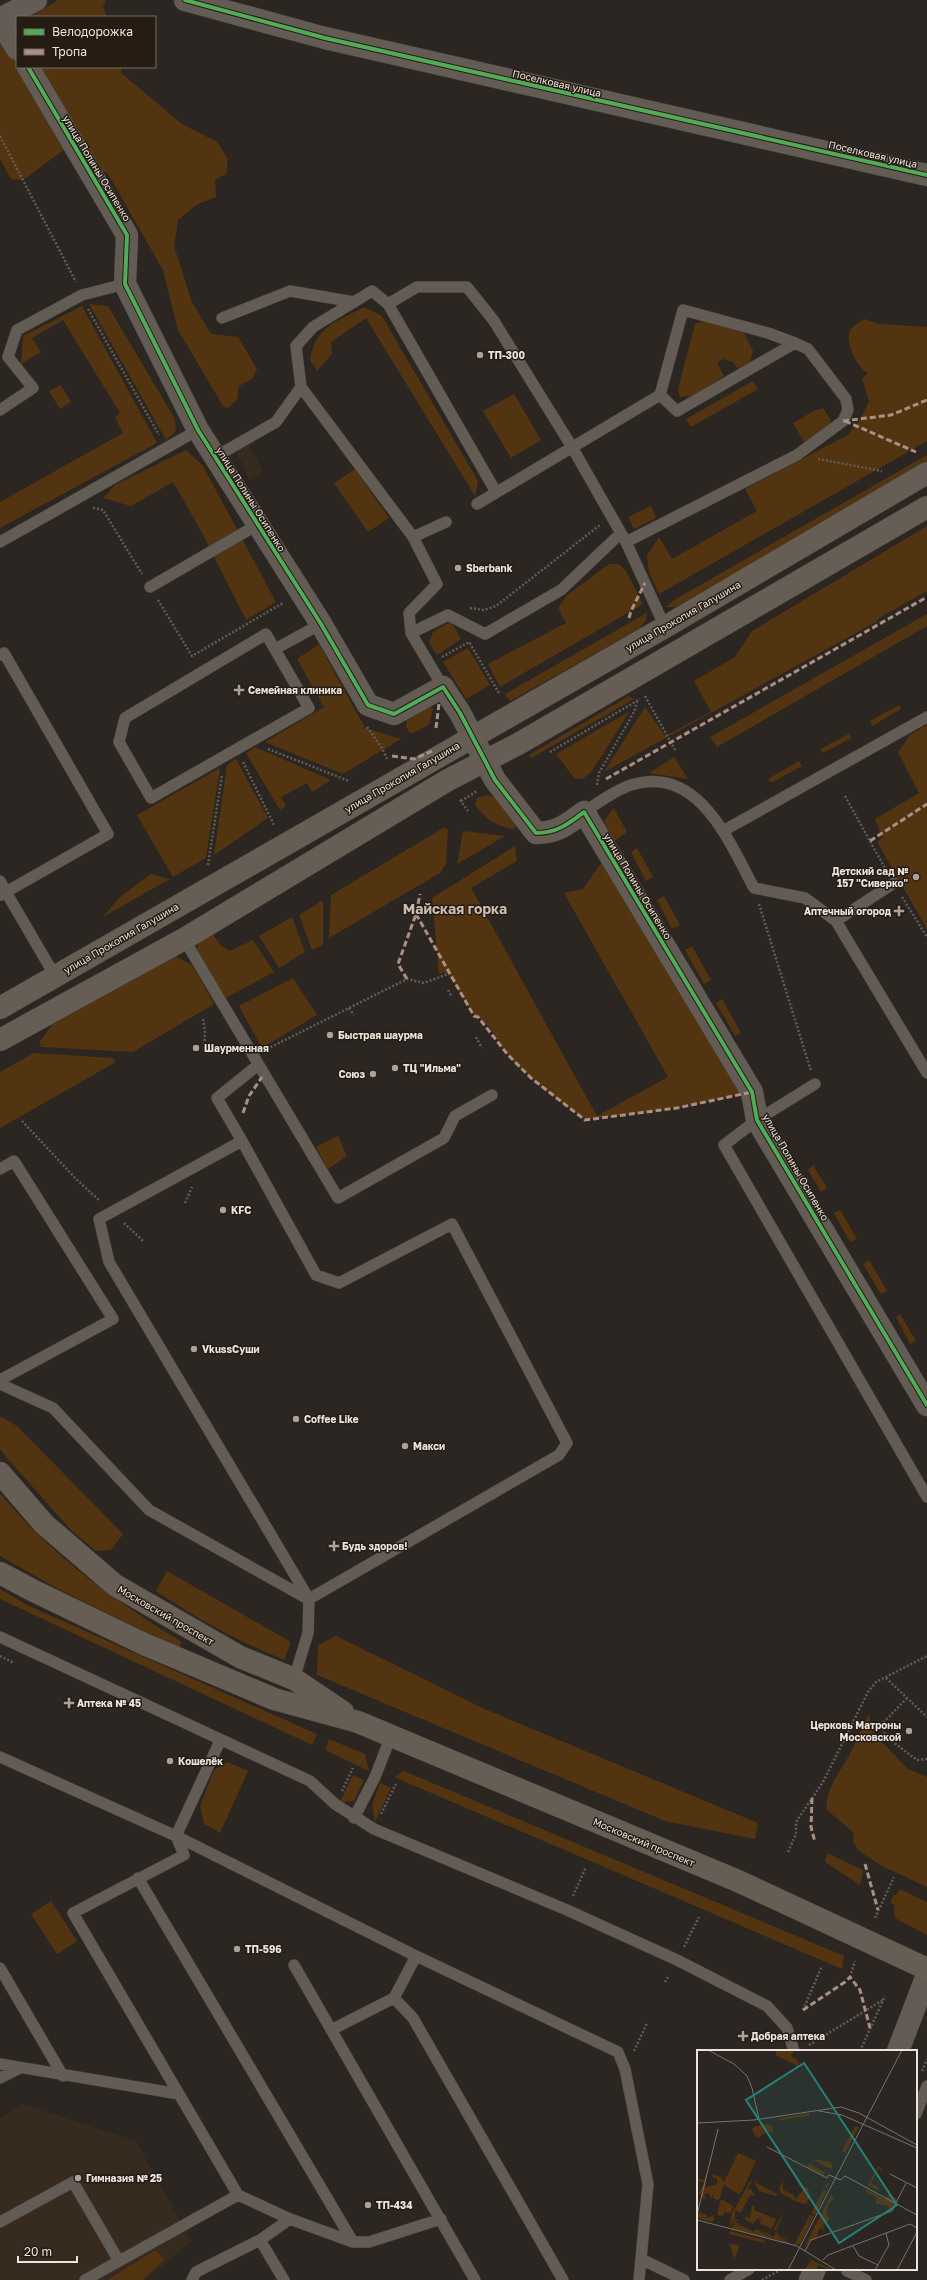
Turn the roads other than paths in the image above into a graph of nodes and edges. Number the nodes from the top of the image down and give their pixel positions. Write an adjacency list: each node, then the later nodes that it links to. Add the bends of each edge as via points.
1 (36, 0): 3 (street)
2 (185, 0): 6 (street, Поселковая улица, via 325,38)
3 (0, 20): 4 (street)
4 (16, 47)
5 (29, 68): 7 (street, улица Полины Осипенко, via 127,235)
6 (927, 174)
7 (125, 284): 14 (lane, via 82,294 16,330 8,357 33,388); 15 (street, улица Полины Осипенко)
8 (354, 302): 9 (lane, via 372,292); 10 (lane, via 290,291); 12 (lane, via 313,327 296,346)
9 (388, 304): 16 (lane, via 417,287 466,287 494,321); 19 (lane)
10 (222, 318)
11 (795, 343): 13 (lane, via 676,411); 13 (lane, via 683,310); 25 (lane, via 808,349 846,399 848,410 843,421 797,455)
12 (301, 387): 17 (lane, via 276,422); 24 (lane)
13 (660, 395): 16 (lane)
14 (0, 410)
15 (198, 430): 17 (street, улица Полины Осипенко); 26 (lane)
16 (572, 447): 19 (lane); 25 (lane)
17 (215, 457): 23 (street, улица Полины Осипенко)
18 (927, 473): 29 (main road, улица Прокопия Галушина)
19 (496, 492): 20 (lane)
20 (477, 504)
21 (927, 507): 36 (main road)
22 (446, 522): 24 (lane)
23 (257, 525): 27 (lane); 28 (street, улица Полины Осипенко)
24 (413, 537): 30 (lane, via 437,584 409,613)
25 (623, 537): 29 (lane); 30 (lane, via 561,590 485,634 448,615)
26 (0, 542)
27 (150, 587)
28 (321, 624): 31 (lane); 33 (street, улица Полины Осипенко, via 368,705 394,714)
29 (665, 627): 35 (main road, улица Прокопия Галушина)
30 (411, 633): 33 (lane)
31 (275, 649): 31 (lane, via 308,708 151,798 119,742 125,718 266,634)
32 (0, 655): 41 (lane, via 4,653 108,834)
33 (443, 687): 35 (street)
34 (927, 717): 38 (lane)
35 (473, 735): 36 (street); 44 (main road, улица Прокопия Галушина)
36 (487, 761): 37 (street, via 495,780 536,834 549,833); 43 (main road, via 448,780)
37 (584, 812): 38 (lane, via 630,785 656,780 675,785 695,796); 51 (street, улица Полины Осипенко, via 752,1092)
38 (723, 831): 42 (lane, via 754,888 805,898)
39 (0, 881): 41 (lane)
40 (894, 883): 42 (lane)
41 (3, 894): 44 (lane)
42 (836, 921): 48 (lane)
43 (184, 939): 46 (main road); 47 (lane)
44 (55, 976): 45 (main road, улица Прокопия Галушина)
45 (0, 1008)
46 (0, 1040)
47 (256, 1061): 50 (lane, via 338,1198 444,1138 455,1116); 52 (lane, via 217,1098)
48 (927, 1073)
49 (815, 1084): 51 (lane)
50 (492, 1095)
51 (757, 1120): 56 (street, улица Полины Осипенко); 58 (lane, via 724,1145)
52 (242, 1141): 60 (lane, via 99,1219 109,1262); 60 (lane, via 316,1275 340,1283 452,1224 567,1443 559,1455)
53 (0, 1169): 54 (lane, via 14,1161 113,1319)
54 (0, 1380)
55 (0, 1384): 60 (lane, via 53,1408 149,1510)
56 (927, 1405)
57 (0, 1472): 62 (main road, Московский проспект, via 44,1524 115,1585 175,1622 240,1657)
58 (927, 1497)
59 (0, 1572): 63 (main road, Московский проспект, via 34,1592 144,1644 266,1696)
60 (309, 1599): 62 (lane, via 308,1633)
61 (0, 1637): 65 (lane)
62 (294, 1679): 63 (main road, Московский проспект)
63 (358, 1722): 64 (main road, Московский проспект)
64 (391, 1736): 67 (lane); 73 (main road, Московский проспект, via 738,1881)
65 (220, 1741): 67 (lane, via 310,1781); 68 (lane)
66 (0, 1757): 68 (lane)
67 (354, 1818): 77 (lane, via 374,1829 670,1956 767,2006 787,2028)
68 (176, 1836): 69 (lane, via 184,1855); 70 (lane)
69 (138, 1878): 84 (lane, via 73,1913); 91 (lane)
70 (416, 1956): 75 (lane); 92 (lane, via 618,2052 626,2069 648,2184)
71 (294, 1965): 76 (lane)
72 (0, 1968): 81 (lane)
73 (927, 1969)
74 (927, 1975): 78 (street)
75 (394, 1998): 76 (lane); 102 (lane, via 413,2018)
76 (331, 2030): 88 (lane)
77 (794, 2050)
78 (898, 2050)
79 (0, 2064): 80 (lane)
80 (20, 2068): 81 (lane); 82 (lane)
81 (63, 2076): 84 (lane)
82 (0, 2078)
83 (927, 2086): 85 (lane)
84 (179, 2094): 86 (lane)
85 (917, 2111)
86 (238, 2195): 87 (lane); 93 (lane)
87 (290, 2219): 90 (lane); 91 (lane)
88 (441, 2219): 91 (lane, via 369,2242); 101 (lane)
89 (0, 2222): 93 (lane, via 73,2182)
90 (260, 2240): 99 (lane, via 196,2272); 100 (lane)
91 (353, 2242)
92 (641, 2259): 103 (lane); 104 (lane)
93 (119, 2261): 98 (lane)
94 (729, 2270): 105 (lane)
95 (747, 2270): 106 (lane)
96 (815, 2270): 107 (street)
97 (848, 2270): 108 (lane)
98 (85, 2280)
99 (192, 2280)
100 (284, 2280)
101 (475, 2280)
102 (563, 2280)
103 (639, 2280)
104 (684, 2280)
105 (724, 2280)
106 (730, 2280)
107 (810, 2280)
108 (866, 2280)

